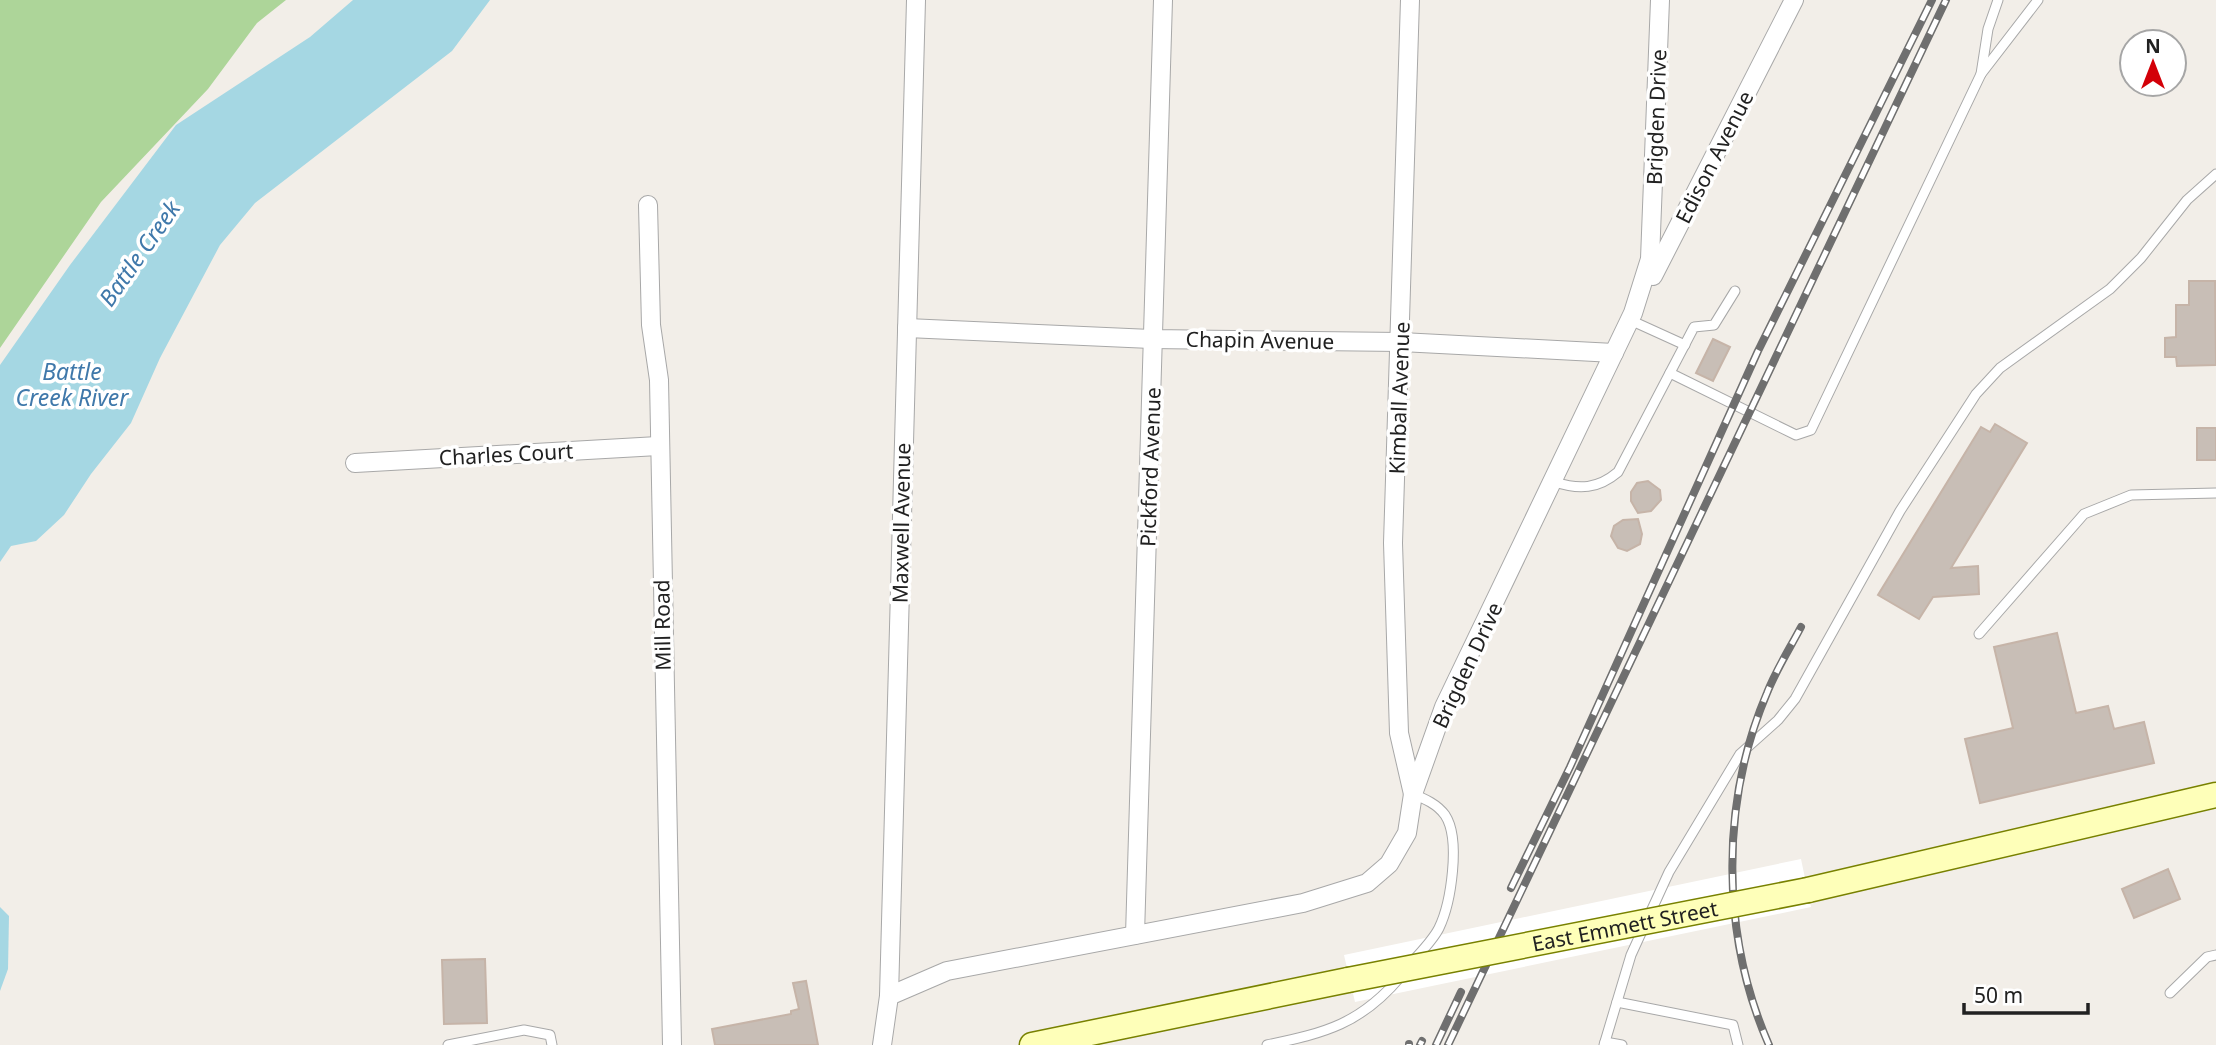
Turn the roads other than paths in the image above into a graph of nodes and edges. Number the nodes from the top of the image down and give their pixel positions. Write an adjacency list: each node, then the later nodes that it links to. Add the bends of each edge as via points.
1 (916, 0): 13 (street, Maxwell Avenue)
2 (1163, 0): 14 (street, Pickford Avenue)
3 (1410, 0): 15 (street, Kimball Avenue)
4 (1660, 0): 12 (street, Brigden Drive, via 1650,259)
5 (1794, 0): 12 (street, Edison Avenue)
6 (1998, 0): 8 (lane)
7 (2038, 0): 8 (lane)
8 (1981, 74): 18 (lane, via 1811,430 1796,435)
9 (2216, 174): 30 (lane, via 2110,289 2000,368 1976,394 1900,511 1795,699 1731,765 1669,872 1631,955)
10 (648, 205): 19 (street, Mill Road, via 651,325 659,380)
11 (1735, 292): 16 (lane, via 1714,325 1694,327)
12 (1631, 316): 16 (lane); 17 (street, Brigden Drive)
13 (907, 328): 14 (street, Chapin Avenue); 29 (street, Maxwell Avenue)
14 (1152, 339): 15 (street, Chapin Avenue); 26 (street, Pickford Avenue)
15 (1401, 342): 17 (street, Chapin Avenue); 24 (street, Kimball Avenue, via 1393,543 1395,651 1399,733)
16 (1685, 345): 18 (lane)
17 (1614, 353): 21 (street, Brigden Drive)
18 (1670, 373): 21 (lane, via 1618,472 1592,487)
19 (658, 446): 20 (street, Charles Court); 34 (street, Mill Road)
20 (355, 463)
21 (1555, 482): 24 (street, Brigden Drive, via 1444,707)
22 (2216, 493): 23 (lane, via 2132,495 2084,514)
23 (1979, 634)
24 (1413, 794): 26 (street, Brigden Drive, via 1407,833 1389,864 1367,883 1303,903); 37 (lane, via 1440,809 1450,827 1452,874 1440,926 1381,1000 1364,1013 1325,1033)
25 (2216, 795): 36 (street, East Emmett Street, bridge, via 1808,890)
26 (1135, 935): 29 (street, Brigden Drive, via 947,971)
27 (2216, 955): 28 (lane, via 2207,957)
28 (2170, 993)
29 (889, 996): 35 (street, Maxwell Avenue)
30 (1617, 1002): 31 (lane); 39 (lane, via 1733,1025)
31 (1605, 1043): 38 (lane)
32 (448, 1045): 33 (lane, via 524,1030 550,1035)
33 (552, 1045)
34 (672, 1045)
35 (882, 1045)
36 (1032, 1045)
37 (1267, 1045)
38 (1622, 1045)
39 (1738, 1045)

